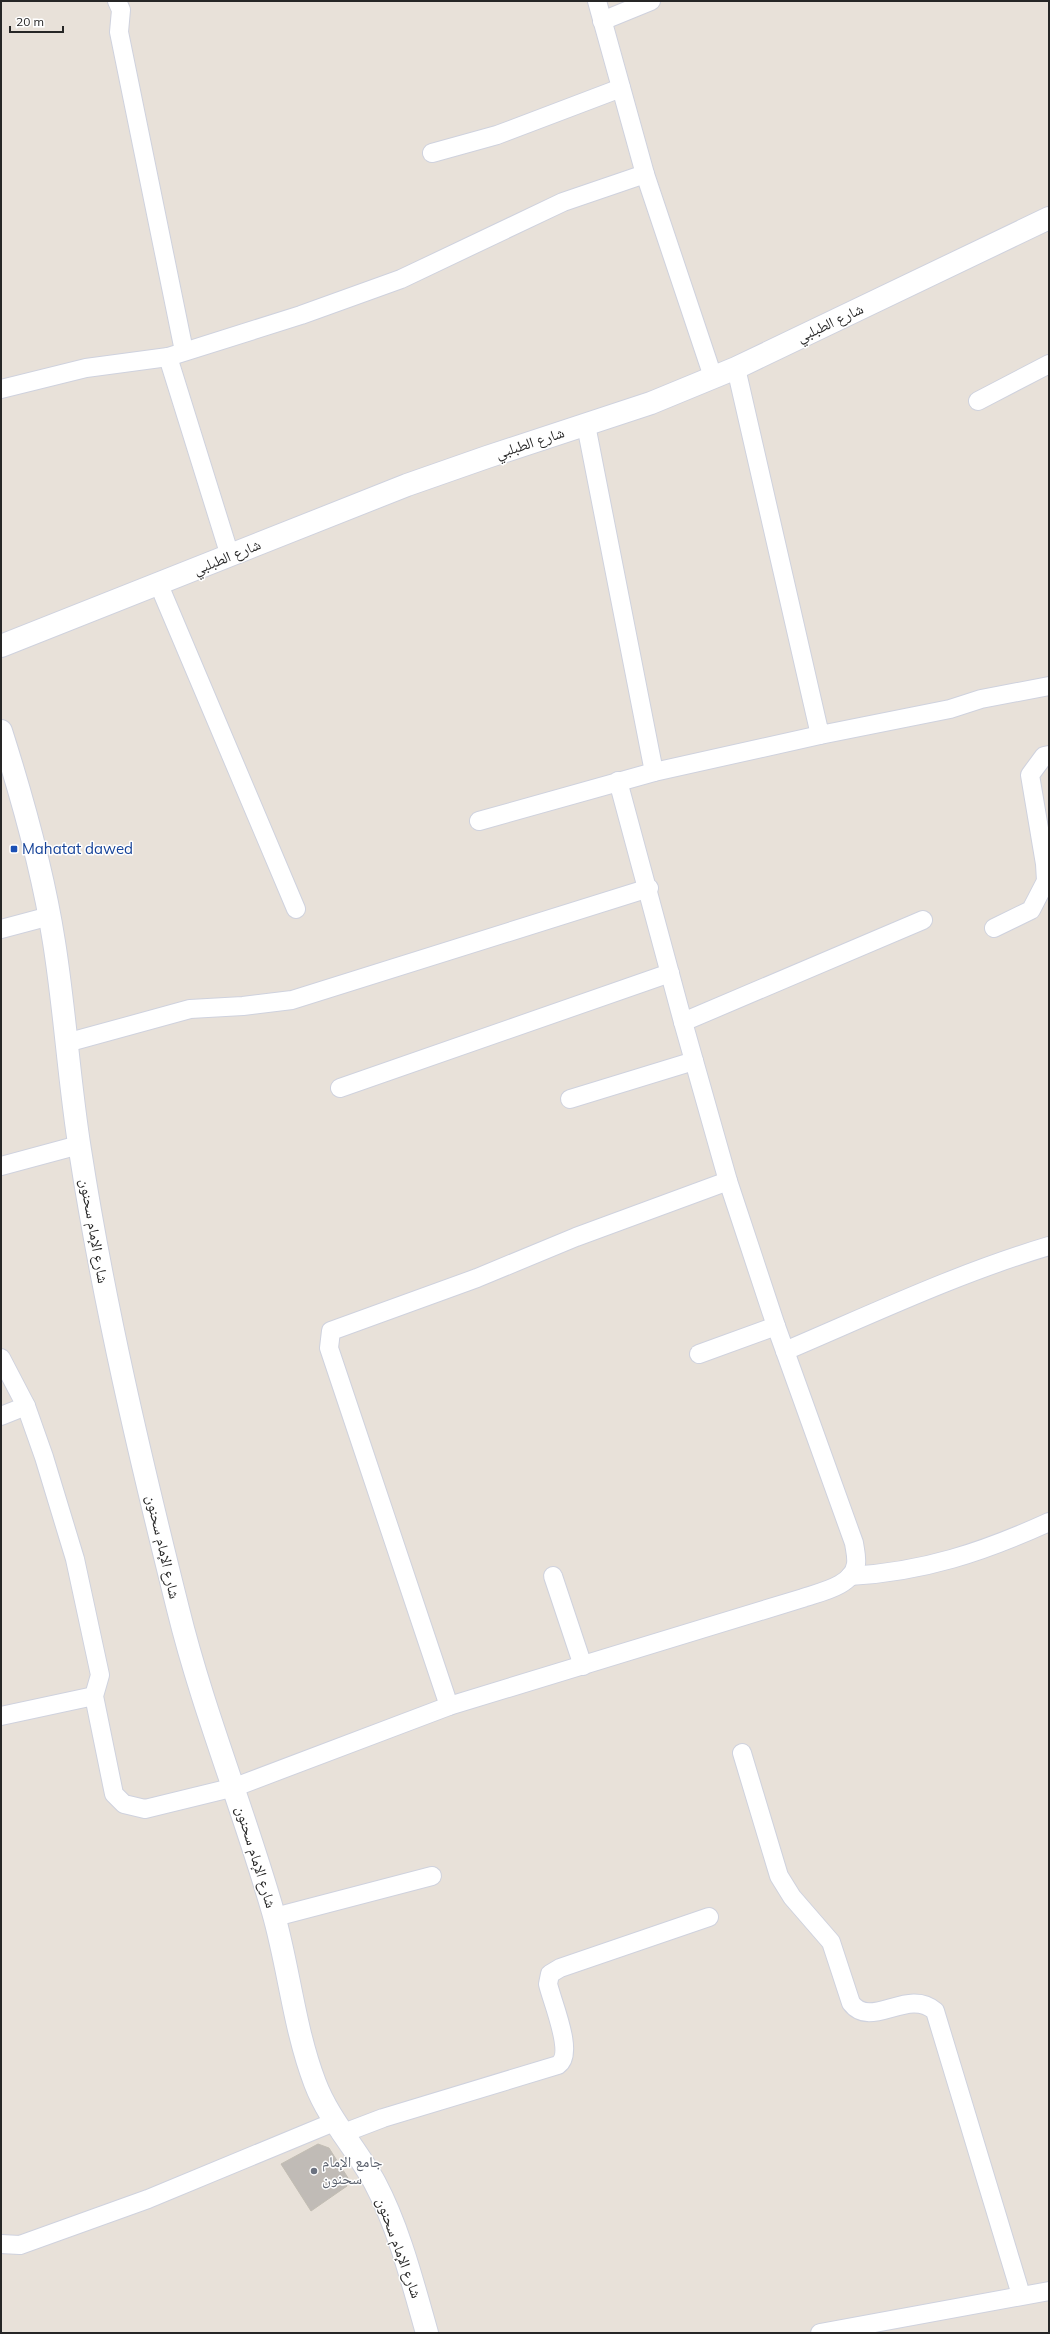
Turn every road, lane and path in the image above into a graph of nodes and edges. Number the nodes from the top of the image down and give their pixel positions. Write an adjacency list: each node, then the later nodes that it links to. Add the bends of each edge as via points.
1 (117, 1): 9 (street, via 121,10 120,32)
2 (597, 1): 4 (street)
3 (651, 1): 4 (street)
4 (602, 21): 5 (street)
5 (621, 88): 6 (street, via 497,135); 7 (street)
6 (432, 153)
7 (645, 174): 9 (street, via 563,202 401,279 368,292); 12 (street)
8 (1049, 218): 11 (street, شارع الطبلبي)
9 (176, 354): 13 (street, via 86,368); 16 (street)
10 (1049, 364): 14 (street)
11 (736, 368): 12 (street, شارع الطبلبي); 21 (street)
12 (713, 377): 15 (street, شارع الطبلبي, via 651,403)
13 (1, 389)
14 (978, 401)
15 (586, 425): 16 (street, شارع الطبلبي, via 407,485); 23 (street)
16 (230, 556): 17 (street, شارع الطبلبي)
17 (159, 584): 18 (street, شارع الطبلبي); 27 (street)
18 (1, 646)
19 (1049, 686): 21 (street)
20 (1, 731): 28 (street, شارع الإمام سحنون, via 30,830)
21 (820, 735): 23 (street)
22 (1049, 755): 30 (street, via 1044,756 1030,775 1046,864 1046,882 1031,910)
23 (654, 772): 24 (street)
24 (618, 781): 25 (street); 26 (street)
25 (479, 821)
26 (649, 888): 32 (street); 34 (street, via 292,1000 190,1009)
27 (296, 909)
28 (50, 916): 31 (street); 34 (street, شارع الإمام سحنون)
29 (923, 920): 33 (street)
30 (994, 928)
31 (1, 929)
32 (670, 973): 33 (street); 36 (street)
33 (683, 1022): 35 (street)
34 (66, 1044): 38 (street, شارع الإمام سحنون)
35 (694, 1061): 37 (street); 40 (street)
36 (340, 1088)
37 (570, 1099)
38 (79, 1145): 39 (street); 56 (street, شارع الإمام سحنون, via 96,1251 122,1377 179,1614 211,1721)
39 (1, 1166)
40 (728, 1181): 42 (street); 53 (street, via 576,1237 477,1278 331,1331 329,1348)
41 (1049, 1246): 43 (street, via 995,1262)
42 (776, 1326): 43 (street); 44 (street)
43 (785, 1351): 50 (street, via 854,1542 856,1566)
44 (699, 1354)
45 (1, 1358): 46 (street)
46 (26, 1406): 47 (street); 52 (street, via 75,1559 100,1675)
47 (1, 1416)
48 (1049, 1522): 50 (street, via 948,1561 900,1572)
49 (553, 1576): 51 (street)
50 (850, 1576): 51 (street, via 836,1586)
51 (583, 1666): 53 (street)
52 (94, 1696): 54 (street); 56 (street, via 114,1794 119,1802 145,1809)
53 (449, 1706): 56 (street)
54 (1, 1716)
55 (742, 1753): 63 (street, via 782,1881 792,1897 831,1942 847,1996 855,2009 869,2013 911,2002 929,2006 936,2011)
56 (235, 1787): 58 (street, شارع الإمام سحنون)
57 (432, 1876): 58 (street)
58 (275, 1917): 60 (street, شارع الإمام سحنون, via 308,2064 316,2086)
59 (709, 1917): 60 (street, via 560,1968 550,1974 548,1984 565,2046 564,2058 558,2065 383,2118)
60 (338, 2128): 61 (street, via 20,2245); 64 (street, شارع الإمام سحنون, via 375,2184 401,2250)
61 (1, 2244)
62 (1049, 2291): 63 (street)
63 (1021, 2295): 65 (street)
64 (427, 2333)
65 (820, 2333)

